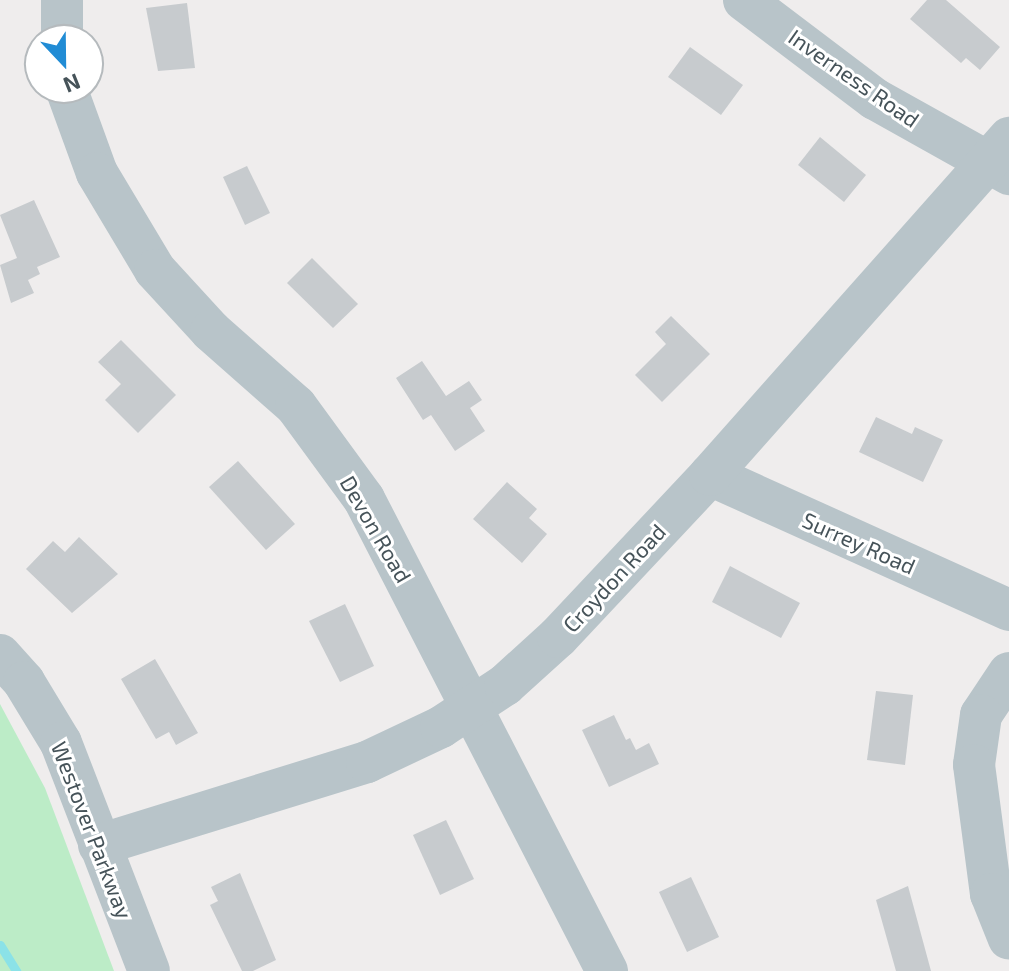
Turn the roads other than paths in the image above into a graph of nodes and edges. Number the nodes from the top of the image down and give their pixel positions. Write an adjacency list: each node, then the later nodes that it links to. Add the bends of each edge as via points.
1 (62, 0): 3 (street)
2 (744, 0): 5 (street, Inverness Road, via 875,99)
3 (62, 24)
4 (72, 104): 10 (street, Devon Road, via 97,173 155,270 211,331 296,406 356,487)
5 (1002, 159): 6 (street, Croydon Road)
6 (710, 475): 7 (street, Surrey Road); 10 (street, Croydon Road, via 542,654)
7 (1009, 610)
8 (0, 655): 11 (street, Westover Parkway, via 61,743)
9 (1009, 673): 12 (street, via 981,715 974,765 991,894)
10 (473, 707): 11 (street, Croydon Road, via 367,762); 14 (street, Devon Road)
11 (99, 845): 13 (street, Westover Parkway)
12 (1009, 939)
13 (149, 971)
14 (607, 971)

